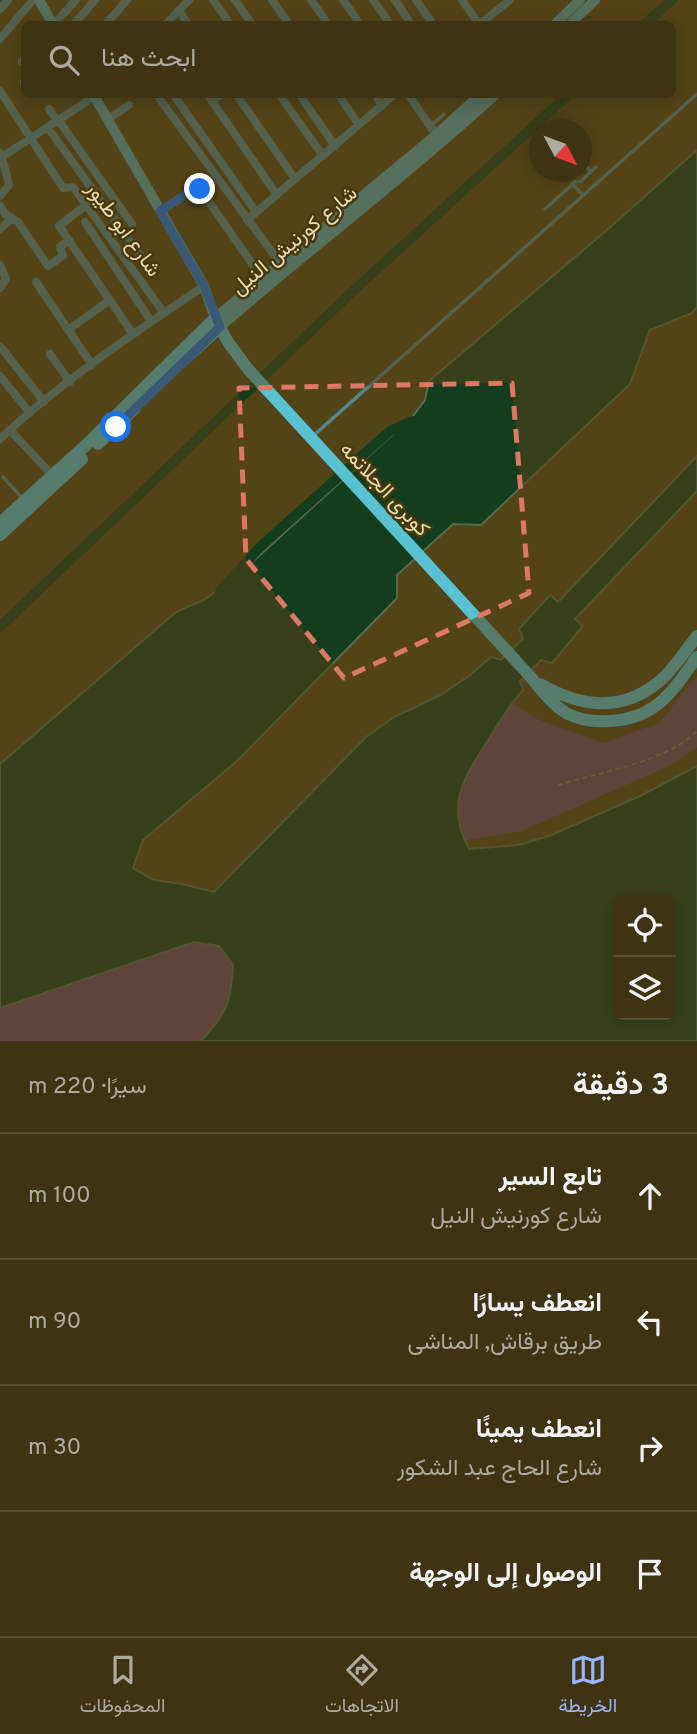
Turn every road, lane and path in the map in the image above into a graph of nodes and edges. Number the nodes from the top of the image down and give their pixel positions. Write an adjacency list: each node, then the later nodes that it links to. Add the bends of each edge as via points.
1 (8, 0): 21 (street)
2 (33, 0): 41 (street)
3 (39, 0): 23 (main road)
4 (76, 0): 24 (street)
5 (95, 0): 25 (street)
6 (127, 0): 26 (street)
7 (189, 0): 22 (street)
8 (213, 0): 29 (street)
9 (235, 0): 30 (street)
10 (272, 0): 31 (street)
11 (311, 0): 32 (street)
12 (344, 0): 33 (street)
13 (373, 0): 34 (street)
14 (395, 0): 35 (street)
15 (416, 0): 36 (street)
16 (462, 0): 37 (street)
17 (510, 0): 20 (street)
18 (580, 0): 39 (main road)
19 (595, 0): 40 (main road)
20 (500, 3): 38 (street)
21 (0, 9)
22 (179, 11): 27 (street); 28 (street)
23 (52, 21)
24 (57, 21)
25 (77, 21)
26 (109, 21)
27 (169, 21)
28 (186, 21)
29 (228, 21)
30 (250, 21)
31 (287, 21)
32 (326, 21)
33 (358, 21)
34 (388, 21)
35 (409, 21)
36 (431, 21)
37 (477, 21)
38 (482, 21)
39 (558, 21)
40 (573, 21)
41 (0, 39)
42 (0, 91): 67 (street)
43 (697, 94): 73 (lane)
44 (92, 98): 63 (street)
45 (96, 98): 62 (main road)
46 (159, 98): 85 (street)
47 (176, 98): 83 (street)
48 (210, 98): 77 (street)
49 (239, 98): 74 (street)
50 (282, 98): 71 (street)
51 (302, 98): 68 (street)
52 (341, 98): 64 (street)
53 (377, 98): 59 (street)
54 (391, 98): 59 (street)
55 (411, 98): 66 (street)
56 (476, 98): 66 (main road, شارع كورنيش النيل)
57 (491, 98): 69 (main road, شارع كورنيش النيل)
58 (130, 105): 62 (street)
59 (382, 106): 64 (street)
60 (49, 109): 63 (street)
61 (444, 114): 66 (lane)
62 (107, 119): 82 (main road)
63 (58, 121): 65 (street); 87 (street)
64 (359, 125): 68 (street)
65 (48, 128): 67 (street); 91 (street)
66 (433, 131): 69 (main road, شارع كورنيش النيل)
67 (30, 139): 70 (street); 79 (street, شارع ابو طيور, via 63,188 72,187)
68 (334, 146): 71 (street)
69 (426, 151): 89 (main road, شارع كورنيش النيل)
70 (1, 155): 78 (street, via 9,185)
71 (323, 156): 74 (street)
72 (593, 170): 73 (lane); 75 (lane)
73 (601, 178): 76 (lane)
74 (295, 179): 77 (street)
75 (572, 184): 76 (lane); 81 (lane)
76 (582, 194): 114 (lane)
77 (277, 195): 83 (street)
78 (0, 196)
79 (86, 205): 90 (street, via 60,225); 99 (street, شارع ابو طيور)
80 (0, 206): 84 (street)
81 (545, 209)
82 (160, 211): 94 (street, via 200,189); 96 (main road)
83 (256, 212): 85 (street)
84 (12, 218): 88 (street); 90 (street, via 48,266 63,256 60,247)
85 (247, 220): 92 (street)
86 (85, 222): 100 (street)
87 (132, 224)
88 (0, 229)
89 (320, 236): 92 (main road, شارع كورنيش النيل); 101 (main road, شارع كورنيش النيل)
90 (69, 240): 98 (street)
91 (143, 259)
92 (280, 263): 94 (main road, شارع كورنيش النيل)
93 (0, 265): 97 (street, via 6,279)
94 (262, 278): 101 (main road, شارع كورنيش النيل)
95 (36, 282): 102 (street)
96 (204, 286): 99 (street); 101 (main road)
97 (0, 288)
98 (110, 300): 102 (street); 103 (street)
99 (163, 313): 100 (street)
100 (152, 321): 103 (street)
101 (217, 323): 114 (main road, كوبرى الجلاتمه, via 238,355); 116 (main road, شارع كورنيش النيل); 120 (main road, شارع كورنيش النيل)
102 (68, 330): 106 (street)
103 (133, 334): 106 (street)
104 (0, 346): 111 (street)
105 (50, 354): 108 (street)
106 (92, 365): 108 (street)
107 (0, 376): 109 (street)
108 (70, 382): 111 (street)
109 (8, 386): 110 (street); 112 (street)
110 (0, 392)
111 (44, 402): 112 (street)
112 (30, 413): 113 (street)
113 (10, 430): 115 (street); 116 (street)
114 (311, 437): 123 (main road, كوبرى الجلاتمه)
115 (0, 439)
116 (52, 475): 118 (main road, شارع كورنيش النيل)
117 (3, 477): 118 (lane)
118 (24, 501): 119 (main road, شارع كورنيش النيل)
119 (0, 523)
120 (0, 535)
121 (697, 636): 123 (main road, via 665,677 631,699 610,704 575,701)
122 (697, 657): 123 (main road, كوبرى الجلاتمه, via 660,704 622,720 578,718 550,701)
123 (531, 677)
124 (697, 731): 125 (path, via 659,756)
125 (558, 785)

